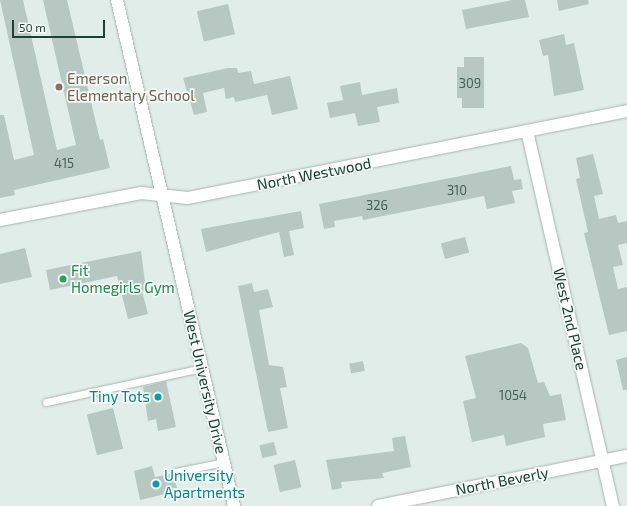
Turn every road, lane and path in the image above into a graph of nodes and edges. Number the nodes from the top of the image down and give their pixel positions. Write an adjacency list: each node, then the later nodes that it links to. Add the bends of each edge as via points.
1 (117, 0): 4 (street, West University Drive)
2 (627, 111): 3 (street, North Westwood)
3 (527, 131): 4 (street, North Westwood, via 188,198); 9 (street, West 2nd Place)
4 (162, 195): 5 (street, North Westwood, via 137,194); 6 (street, West University Drive)
5 (0, 220)
6 (202, 368): 7 (lane); 10 (street, West University Drive)
7 (46, 402)
8 (627, 456): 9 (street, North Beverly)
9 (603, 460): 13 (street, North Beverly); 14 (street, West 2nd Place)
10 (224, 462): 11 (lane); 12 (street, West University Drive)
11 (175, 472)
12 (234, 506)
13 (378, 506)
14 (613, 506)

